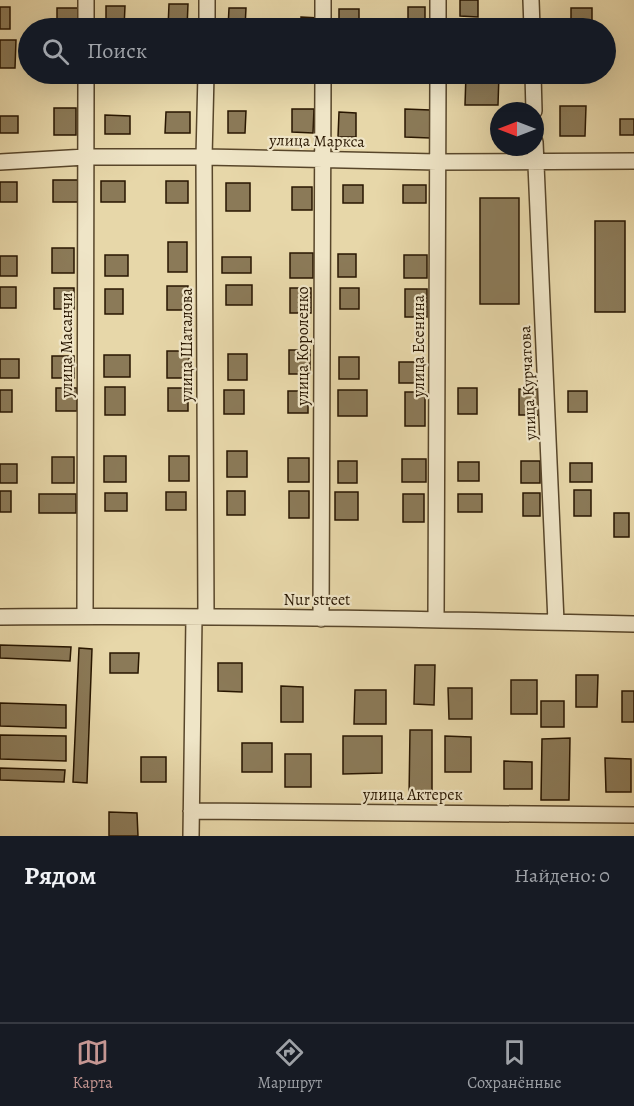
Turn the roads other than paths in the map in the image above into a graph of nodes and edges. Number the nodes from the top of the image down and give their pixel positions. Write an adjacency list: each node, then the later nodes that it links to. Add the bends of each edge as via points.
1 (86, 0): 6 (street)
2 (207, 0): 7 (street)
3 (323, 0): 8 (street)
4 (438, 0): 9 (street)
5 (531, 0): 10 (street)
6 (86, 18)
7 (207, 18)
8 (323, 18)
9 (438, 18)
10 (532, 18)
11 (86, 84): 18 (street, улица Масанчи)
12 (206, 84): 19 (street, улица Шаталова)
13 (323, 84): 20 (street, улица Короленко)
14 (438, 84): 24 (street, улица Есенина)
15 (533, 84): 16 (street)
16 (534, 102)
17 (536, 156): 21 (street, улица Курчатова)
18 (86, 157): 19 (street, улица Маркса); 23 (street, улица Маркса); 25 (street, улица Масанчи)
19 (204, 157): 20 (street, улица Маркса); 27 (street, улица Шаталова)
20 (322, 160): 24 (street, улица Маркса); 28 (street, улица Короленко)
21 (536, 161): 22 (street, улица Маркса); 24 (street, улица Маркса); 30 (street, улица Курчатова)
22 (634, 161)
23 (0, 162)
24 (437, 162): 29 (street, улица Есенина)
25 (85, 616): 26 (street, Nur street); 27 (street, Nur street)
26 (0, 617)
27 (200, 617): 28 (street, Nur street); 32 (street, улица Шаталова)
28 (321, 618): 29 (street, Nur street)
29 (436, 619): 30 (street, Nur street)
30 (556, 622): 31 (street, Nur street)
31 (634, 624)
32 (191, 811): 33 (street, улица Актерек); 34 (street, улица Шаталова)
33 (634, 815)
34 (191, 836)

